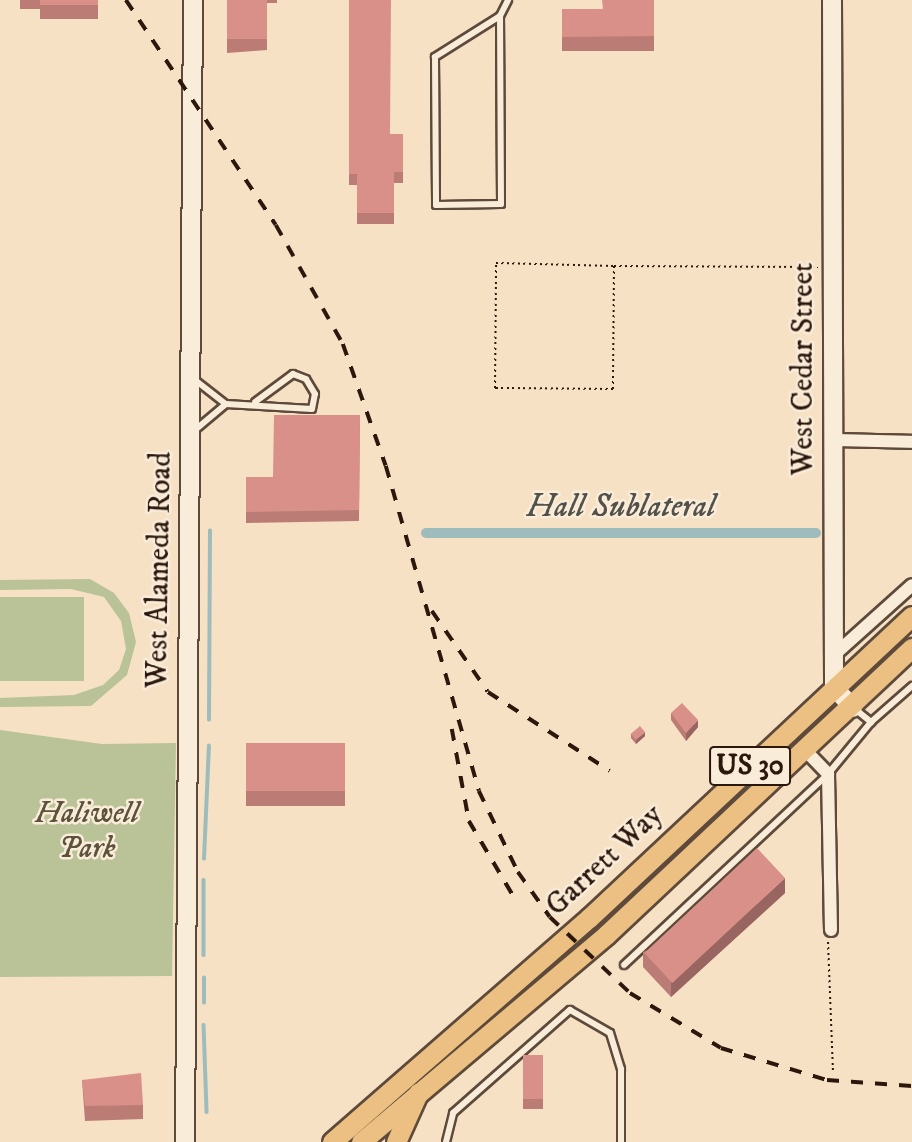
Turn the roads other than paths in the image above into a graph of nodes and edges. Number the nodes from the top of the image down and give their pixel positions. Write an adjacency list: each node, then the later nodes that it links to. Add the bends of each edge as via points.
1 (192, 0): 5 (main road, West Alameda Road)
2 (508, 0): 4 (lane)
3 (832, 0): 9 (main road, West Cedar Street)
4 (500, 16): 4 (lane, via 501,204 436,205 435,57)
5 (191, 374): 7 (lane); 8 (main road, West Alameda Road)
6 (255, 402): 6 (lane, via 270,410 312,409 315,394 306,379 293,374); 7 (lane)
7 (226, 404): 8 (lane)
8 (191, 434): 24 (main road, West Alameda Road, via 185,542)
9 (832, 440): 10 (street); 14 (main road, West Cedar Street)
10 (912, 442)
11 (912, 585): 14 (street)
12 (912, 616): 16 (main road, Garrett Way / US 30)
13 (912, 648): 17 (main road, Garrett Way / US 30)
14 (833, 656): 16 (main road, West Cedar Street)
15 (912, 686): 18 (lane)
16 (834, 687): 17 (main road); 25 (main road, Garrett Way / US 30, via 589,918)
17 (853, 708): 18 (lane); 19 (main road, Garrett Way / US 30)
18 (871, 722): 20 (lane)
19 (806, 751): 20 (street); 23 (main road, Garrett Way / US 30, via 607,934)
20 (828, 774): 21 (street); 22 (lane)
21 (831, 930)
22 (624, 965)
23 (419, 1090): 26 (main road, Garrett Way / US 30); 27 (main road)
24 (185, 1142)
25 (332, 1142)
26 (361, 1142)
27 (397, 1142)
28 (446, 1142): 29 (lane, via 453,1113 570,1010 610,1033 621,1069)
29 (621, 1142)

